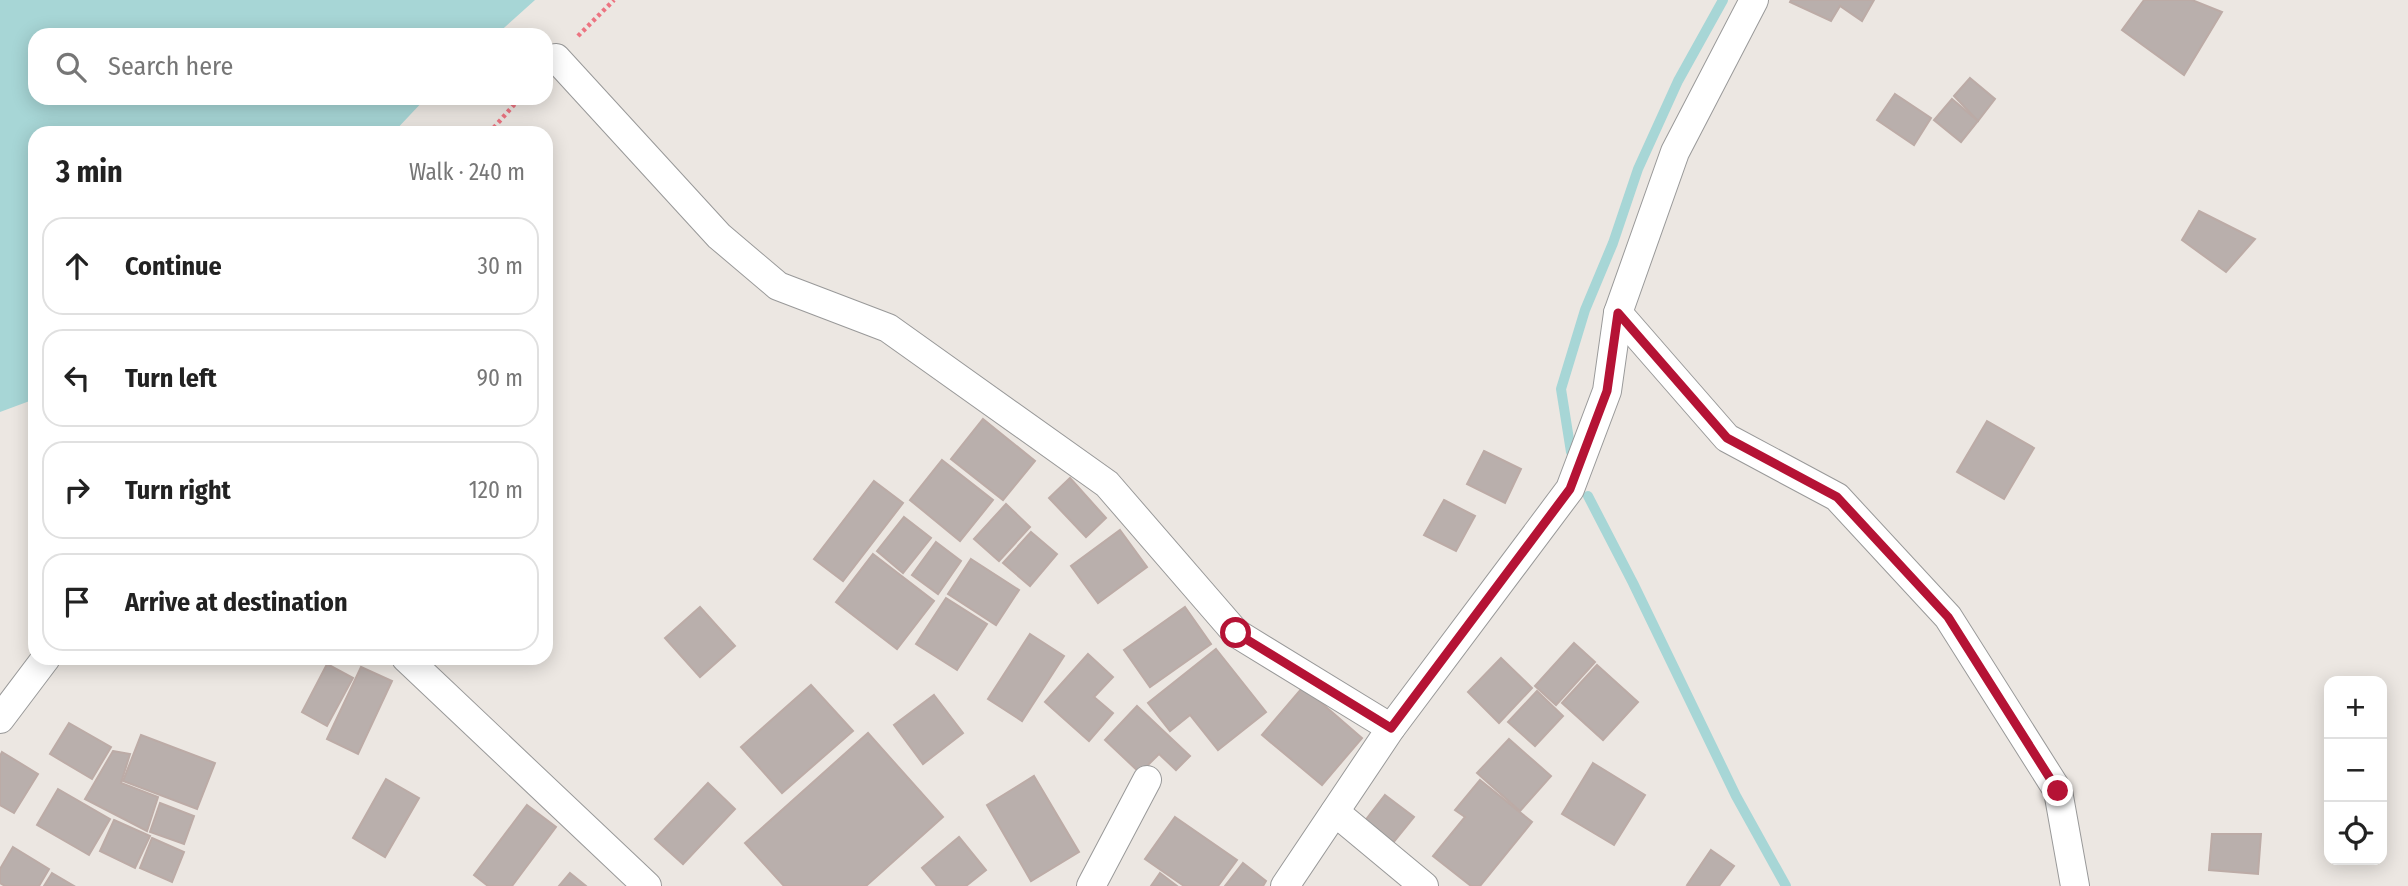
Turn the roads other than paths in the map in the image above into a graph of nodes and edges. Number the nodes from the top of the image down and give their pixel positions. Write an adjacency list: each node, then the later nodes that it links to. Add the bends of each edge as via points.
1 (1754, 0): 3 (street, via 1675,152)
2 (556, 58): 7 (street, via 719,236 778,286 888,328 1107,484 1236,633)
3 (1618, 313): 7 (street, via 1607,391 1570,489); 14 (street, via 1727,438 1837,497 1948,617 2058,791)
4 (41, 665): 6 (street)
5 (413, 665): 10 (street)
6 (0, 719)
7 (1391, 728): 9 (street)
8 (1147, 780): 11 (street)
9 (1335, 812): 12 (street); 13 (street)
10 (647, 886)
11 (1091, 886)
12 (1284, 886)
13 (1424, 886)
14 (2075, 886)

